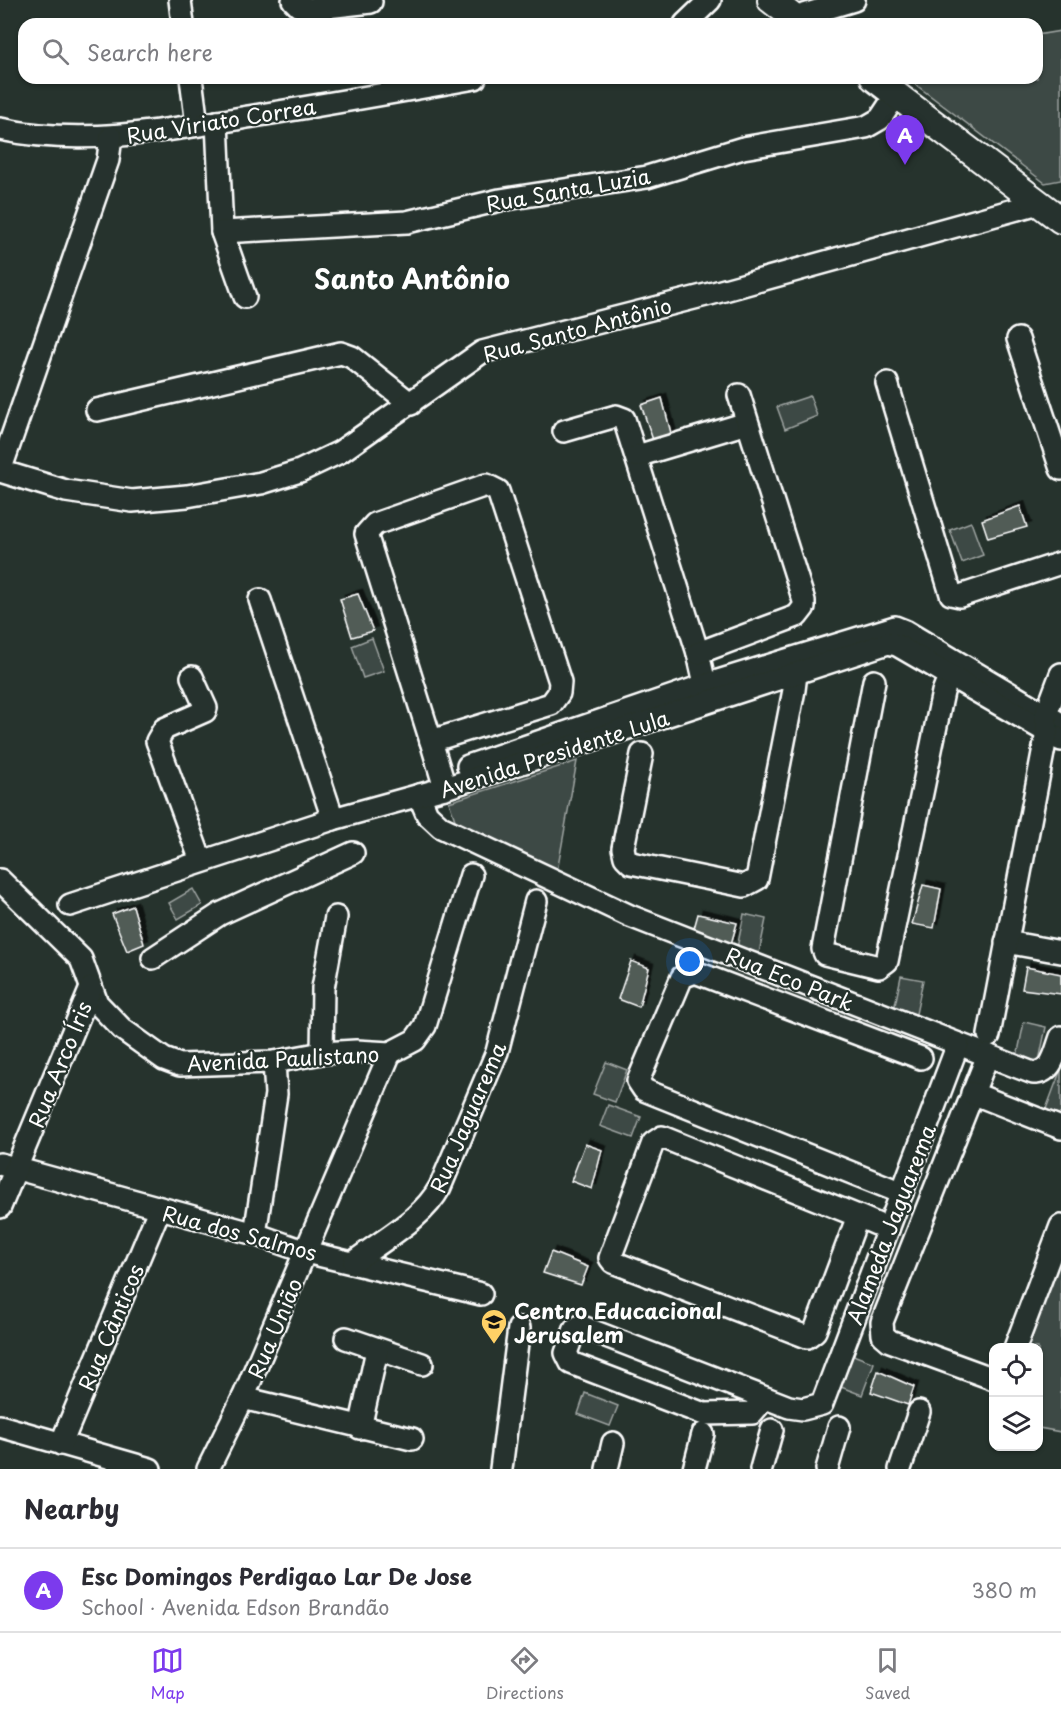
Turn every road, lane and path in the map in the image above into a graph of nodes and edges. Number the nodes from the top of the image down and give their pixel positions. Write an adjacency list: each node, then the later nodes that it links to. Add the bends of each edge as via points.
1 (180, 0): 7 (street)
2 (293, 0): 6 (street, via 309,9)
3 (710, 0): 8 (street)
4 (771, 0): 9 (main road)
5 (854, 0): 10 (street)
6 (371, 2)
7 (182, 18)
8 (691, 18)
9 (794, 18)
10 (806, 18)
11 (193, 84): 15 (street)
12 (440, 84): 15 (street, Rua Viriato Correa)
13 (882, 84): 14 (main road)
14 (896, 95): 18 (main road); 20 (street, Rua Santa Luzia, via 880,119 866,127 743,148 647,177 500,200 389,225)
15 (207, 124): 17 (street, Rua Viriato Correa); 20 (street)
16 (0, 129): 17 (street, Rua Viriato Correa, via 66,138)
17 (111, 137): 31 (street, via 108,160)
18 (1039, 204): 19 (main road); 25 (street, Rua Santo Antônio, via 733,288 492,348 462,363)
19 (1061, 220)
20 (222, 232): 21 (street)
21 (245, 297)
22 (1018, 339): 30 (street)
23 (887, 383): 32 (street, via 951,594 960,596)
24 (739, 395): 27 (street)
25 (411, 404): 26 (street, via 352,357 341,353); 31 (street, Rua Santo Antônio, via 321,462 228,490 132,501 66,491)
26 (97, 410)
27 (747, 423): 29 (street); 34 (street, via 804,607 797,616)
28 (564, 431): 29 (street, via 620,416)
29 (637, 456): 34 (street)
30 (1061, 469)
31 (0, 471)
32 (1061, 564)
33 (260, 600): 46 (street)
34 (698, 653): 40 (street)
35 (793, 666): 36 (street, Avenida Presidente Lula, via 895,627); 40 (street, Avenida Presidente Lula); 43 (street, via 757,879 751,884 744,886 631,863 625,857 623,848)
36 (951, 668): 39 (street, via 887,961 879,967 833,957 825,954 824,949); 41 (street, Avenida Presidente Lula)
37 (1061, 674): 41 (street)
38 (192, 677): 48 (street, via 205,711 164,729 158,741)
39 (874, 681)
40 (707, 694): 44 (street, Avenida Presidente Lula)
41 (1056, 726): 54 (street)
42 (431, 741): 42 (street, via 550,704 559,693 560,682 498,491 491,485 375,524 366,534); 44 (street)
43 (642, 754)
44 (443, 782): 45 (street, Avenida Presidente Lula)
45 (419, 795): 46 (street); 59 (street, Rua Eco Park, via 427,814 441,827 630,916)
46 (333, 819): 48 (street)
47 (353, 853): 56 (street, via 220,914)
48 (201, 861): 52 (street)
49 (471, 876): 62 (street, Avenida Paulistano, via 425,1026 415,1040)
50 (0, 880): 57 (street, Avenida Paulistano, via 81,960)
51 (536, 901): 76 (street, Rua Jaguarema, via 497,1052 440,1187 419,1215)
52 (70, 905)
53 (336, 917): 61 (street, via 323,988)
54 (1006, 942): 55 (street); 60 (street)
55 (1061, 952)
56 (153, 958)
57 (91, 988): 64 (street, Avenida Paulistano, via 97,1003 122,1029 164,1059 194,1066); 67 (street, Rua Arco Íris)
58 (1061, 1037): 60 (street, Rua Eco Park, via 1051,1066 1040,1073 1033,1073)
59 (958, 1044): 60 (street, Rua Eco Park); 68 (street, Alameda Jaguarema)
60 (988, 1045): 65 (street)
61 (322, 1053): 62 (street, Avenida Paulistano); 64 (street, Avenida Paulistano)
62 (390, 1053): 75 (street, Rua União)
63 (921, 1058): 68 (street, via 695,972 682,977 638,1082 644,1090)
64 (274, 1062): 74 (street, via 276,1094)
65 (972, 1093): 66 (street); 83 (street, via 882,1322 883,1335 891,1341)
66 (1061, 1128)
67 (8, 1167): 69 (street, Rua Arco Íris); 70 (street, Rua dos Salmos)
68 (902, 1193): 73 (street, Alameda Jaguarema)
69 (0, 1207)
70 (159, 1210): 74 (street, Rua dos Salmos); 94 (street, Rua Cânticos)
71 (858, 1216): 71 (street, via 662,1137 653,1143 610,1257 613,1262 807,1337 815,1330); 73 (street)
72 (1061, 1226): 80 (street)
73 (888, 1229): 85 (street, Alameda Jaguarema, via 822,1404 803,1409)
74 (255, 1234): 75 (street, Rua dos Salmos)
75 (306, 1252): 76 (street, Rua dos Salmos); 84 (street, Rua União)
76 (354, 1262): 77 (street, Rua dos Salmos)
77 (482, 1293)
78 (519, 1328): 97 (street)
79 (346, 1338): 81 (street)
80 (1017, 1343)
81 (377, 1350): 82 (street); 89 (street)
82 (422, 1364)
83 (989, 1378)
84 (243, 1398): 89 (street); 96 (street, Rua União)
85 (765, 1398): 85 (street, via 580,1326 575,1329 566,1353 571,1363 704,1414 752,1413)
86 (919, 1412): 102 (street)
87 (0, 1426): 94 (street)
88 (839, 1427): 101 (street)
89 (360, 1428): 92 (street)
90 (772, 1430): 100 (street)
91 (703, 1434): 99 (street)
92 (412, 1439)
93 (613, 1443): 98 (street)
94 (61, 1444): 95 (street)
95 (150, 1469)
96 (208, 1469)
97 (501, 1469)
98 (607, 1469)
99 (693, 1469)
100 (761, 1469)
101 (827, 1469)
102 (900, 1469)

